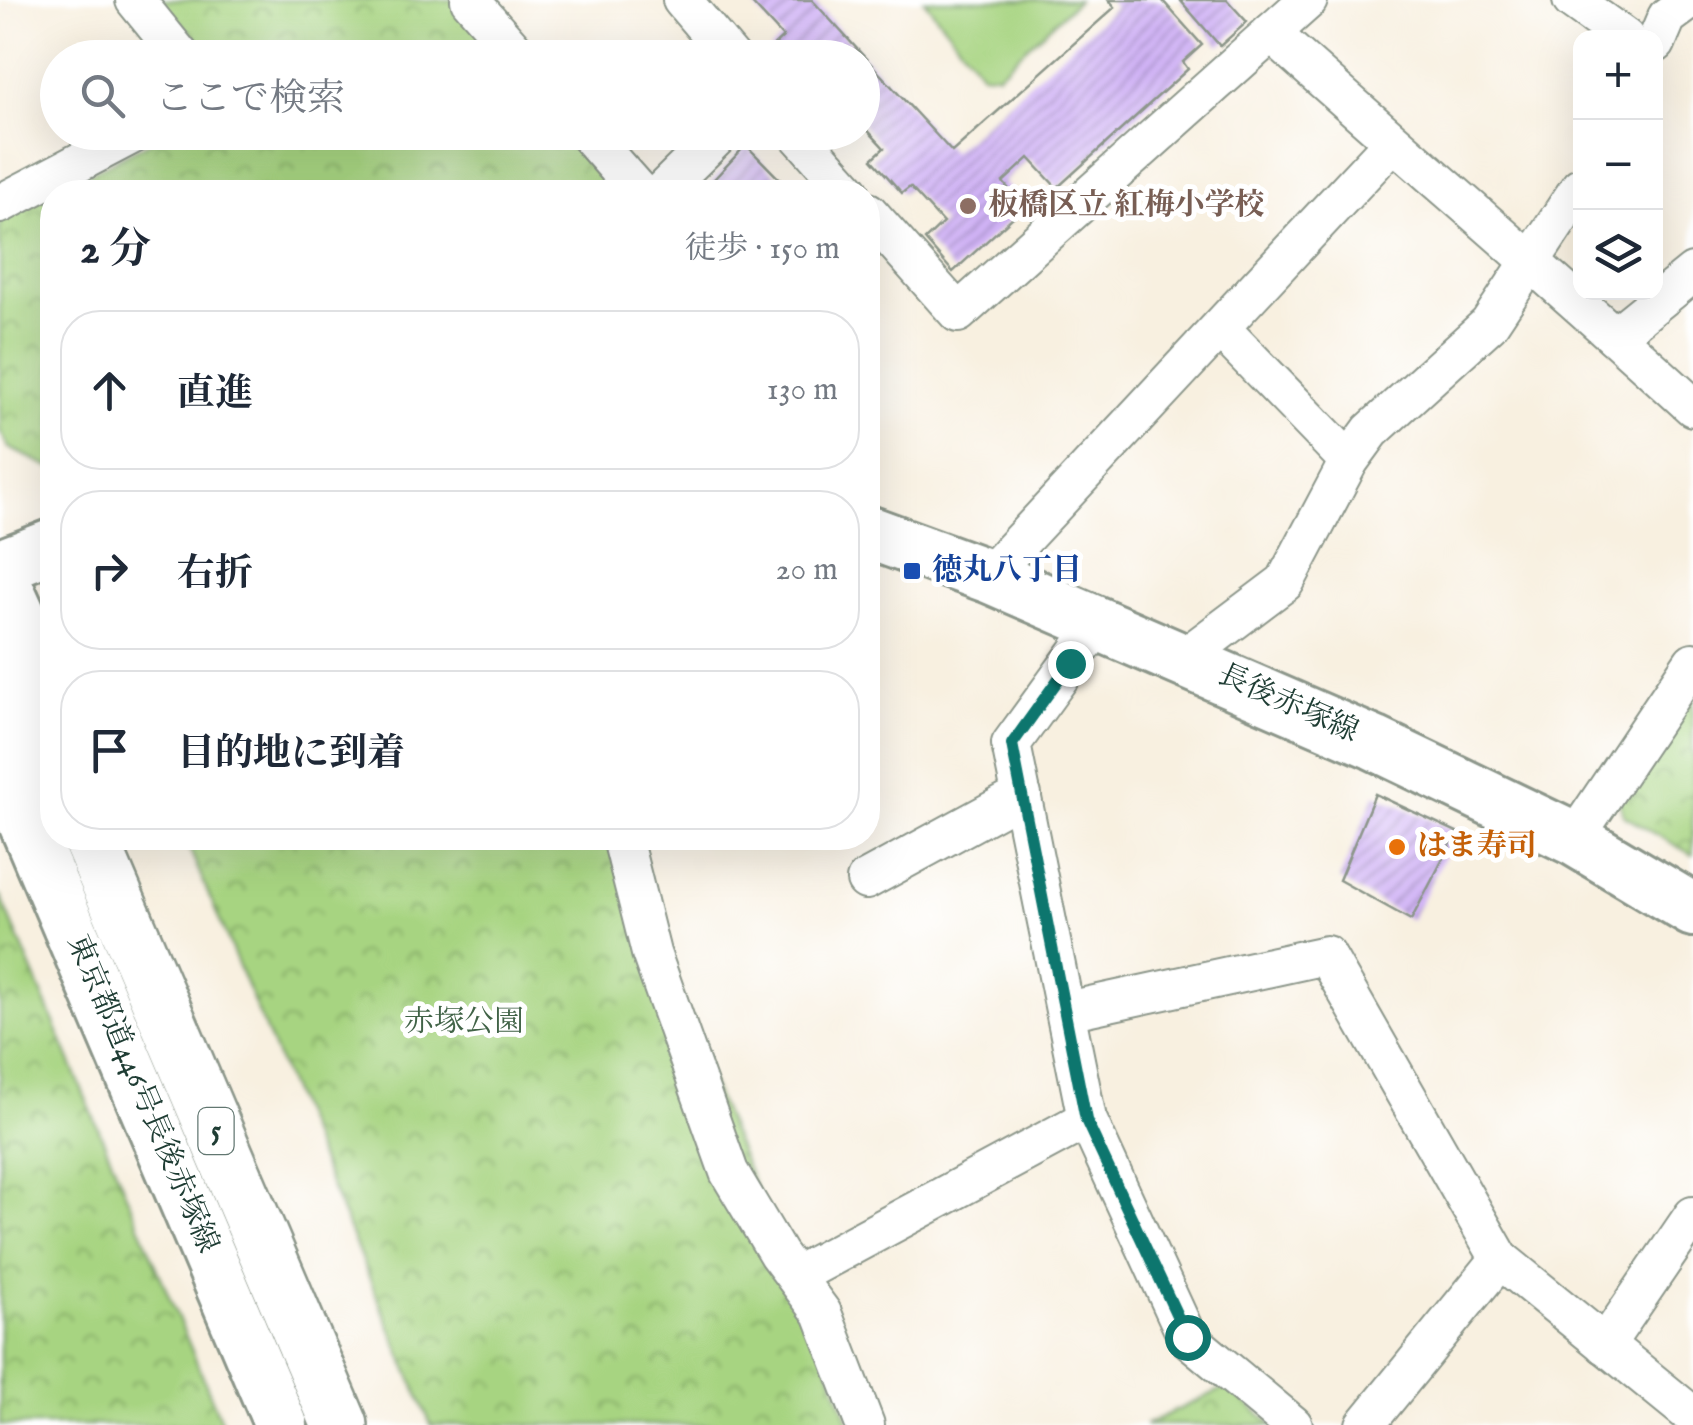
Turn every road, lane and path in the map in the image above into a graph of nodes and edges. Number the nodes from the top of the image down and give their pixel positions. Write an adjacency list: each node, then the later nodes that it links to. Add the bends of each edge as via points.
1 (135, 0): 10 (street)
2 (470, 0): 11 (street)
3 (682, 0): 12 (street)
4 (1308, 0): 9 (street)
5 (1572, 0): 7 (street)
6 (1690, 0): 8 (street)
7 (1614, 30)
8 (1662, 30)
9 (1270, 33): 13 (street); 25 (street, via 958,313)
10 (167, 40)
11 (504, 40)
12 (716, 40)
13 (1392, 143): 26 (street); 28 (street)
14 (104, 150): 18 (street)
15 (602, 150): 19 (street)
16 (704, 150): 20 (street)
17 (812, 150): 21 (street)
18 (46, 180)
19 (628, 180)
20 (673, 180)
21 (839, 180)
22 (40, 183): 24 (street)
23 (1573, 197): 26 (street)
24 (0, 204)
25 (880, 225)
26 (1531, 259): 29 (street); 31 (street, via 1489,324 1371,431)
27 (1693, 273): 29 (street)
28 (1220, 328): 31 (street); 34 (street)
29 (1615, 336): 30 (street)
30 (1693, 407)
31 (1349, 462): 37 (street, via 1284,582)
32 (880, 546): 34 (main road, 長後赤塚線)
33 (40, 562): 35 (main road)
34 (988, 576): 36 (main road, 長後赤塚線)
35 (12, 599): 39 (main road); 41 (highway)
36 (1099, 623): 37 (main road, 長後赤塚線); 44 (street, via 1012,744)
37 (1184, 658): 45 (main road, 長後赤塚線)
38 (1693, 662): 45 (street)
39 (40, 663)
40 (0, 691): 43 (highway)
41 (40, 706)
42 (0, 764): 60 (main road, 東京都道446号長後赤塚線)
43 (40, 784)
44 (1022, 795): 50 (street); 52 (street)
45 (1574, 839): 51 (main road, 長後赤塚線)
46 (69, 850): 61 (highway, 5)
47 (95, 850): 62 (highway, 5)
48 (121, 850): 63 (main road)
49 (625, 850): 57 (street, via 651,953 729,1172)
50 (866, 880)
51 (1693, 910)
52 (1067, 1010): 53 (street); 56 (street, via 1326,955)
53 (1086, 1120): 57 (street); 65 (street, via 1187,1337)
54 (1693, 1216): 55 (street)
55 (1682, 1258): 58 (street)
56 (1500, 1259): 58 (street); 66 (street)
57 (795, 1276): 64 (street, via 822,1314)
58 (1605, 1345): 59 (street)
59 (1693, 1416)
60 (281, 1425)
61 (312, 1425)
62 (340, 1425)
63 (365, 1425)
64 (865, 1425)
65 (1294, 1425)
66 (1365, 1425)

